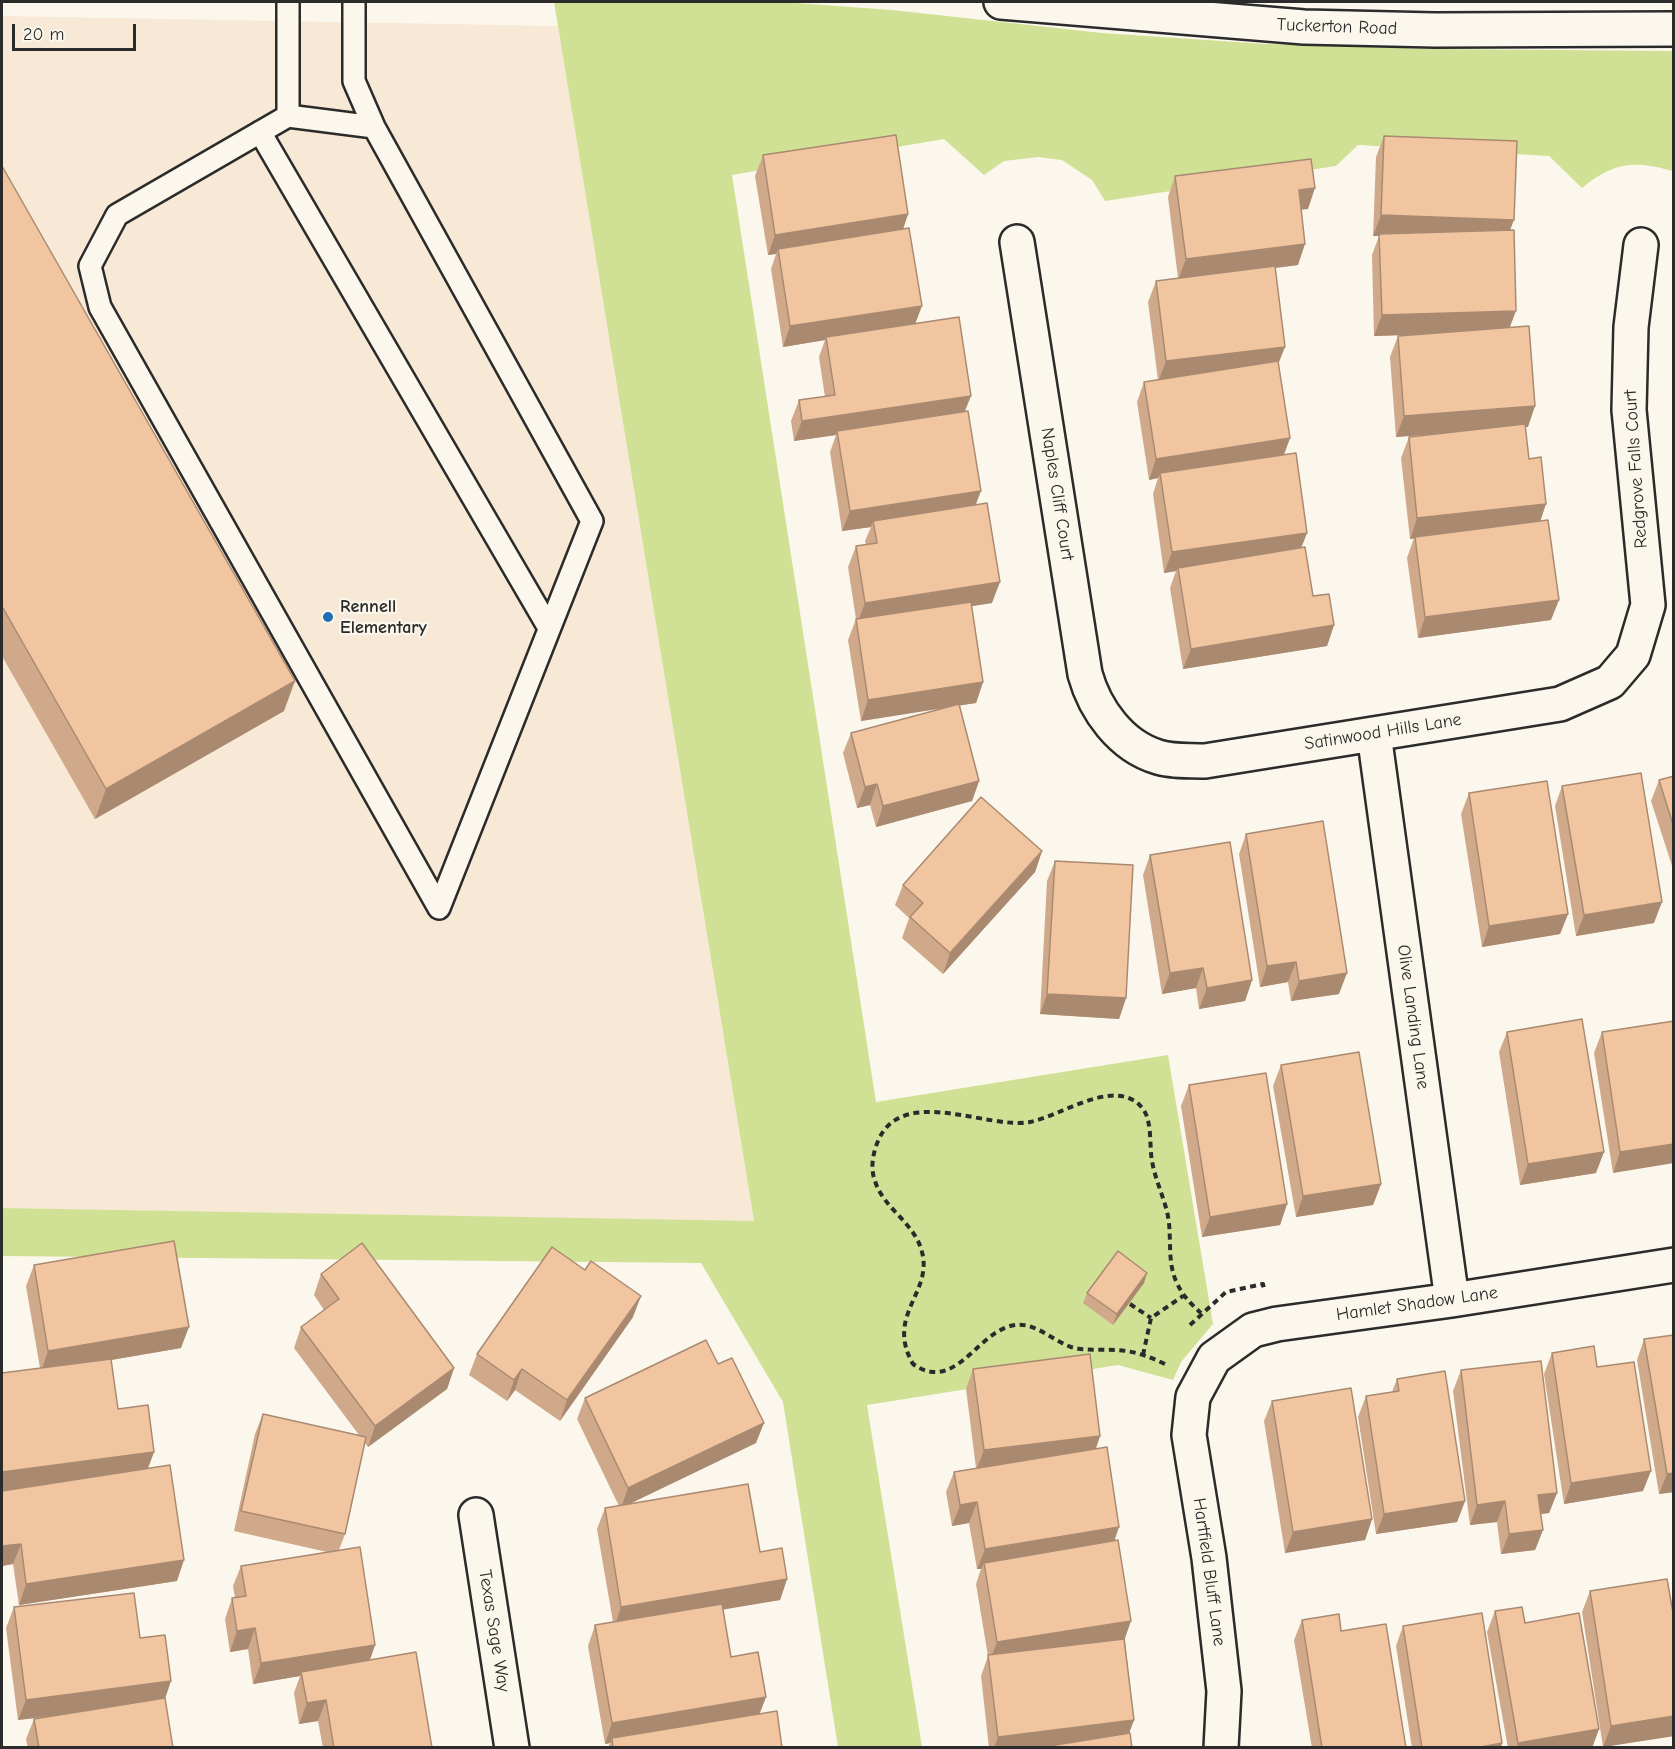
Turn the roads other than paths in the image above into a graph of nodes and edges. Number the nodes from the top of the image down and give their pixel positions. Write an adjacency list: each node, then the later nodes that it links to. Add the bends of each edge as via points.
1 (288, 2): 5 (lane)
2 (354, 2): 6 (lane, via 354,81)
3 (1001, 2): 4 (street, Tuckerton Road, via 1304,27)
4 (1674, 28)
5 (288, 116): 6 (lane); 7 (lane)
6 (374, 127): 10 (lane, via 592,521)
7 (260, 132): 10 (lane); 10 (lane, via 117,215 90,266 100,307 439,908)
8 (1017, 242): 13 (street, Naples Cliff Court, via 1085,674 1091,696)
9 (1641, 244): 11 (street, Redgrove Falls Court, via 1631,327 1629,410 1648,605)
10 (549, 628)
11 (1633, 655): 12 (street, Satinwood Hills Lane, via 1610,682 1560,704)
12 (1374, 734): 13 (street, Satinwood Hills Lane, via 1205,761 1159,758); 15 (street, Olive Landing Lane)
13 (1121, 737)
14 (1674, 1264): 15 (street, Hamlet Shadow Lane)
15 (1452, 1300): 16 (street, Hamlet Shadow Lane, via 1276,1323 1253,1330 1214,1358)
16 (1193, 1397): 19 (street, Hartfield Bluff Lane, via 1189,1435 1209,1558 1224,1691)
17 (476, 1515): 18 (street, Texas Sage Way)
18 (512, 1748)
19 (1221, 1748)

